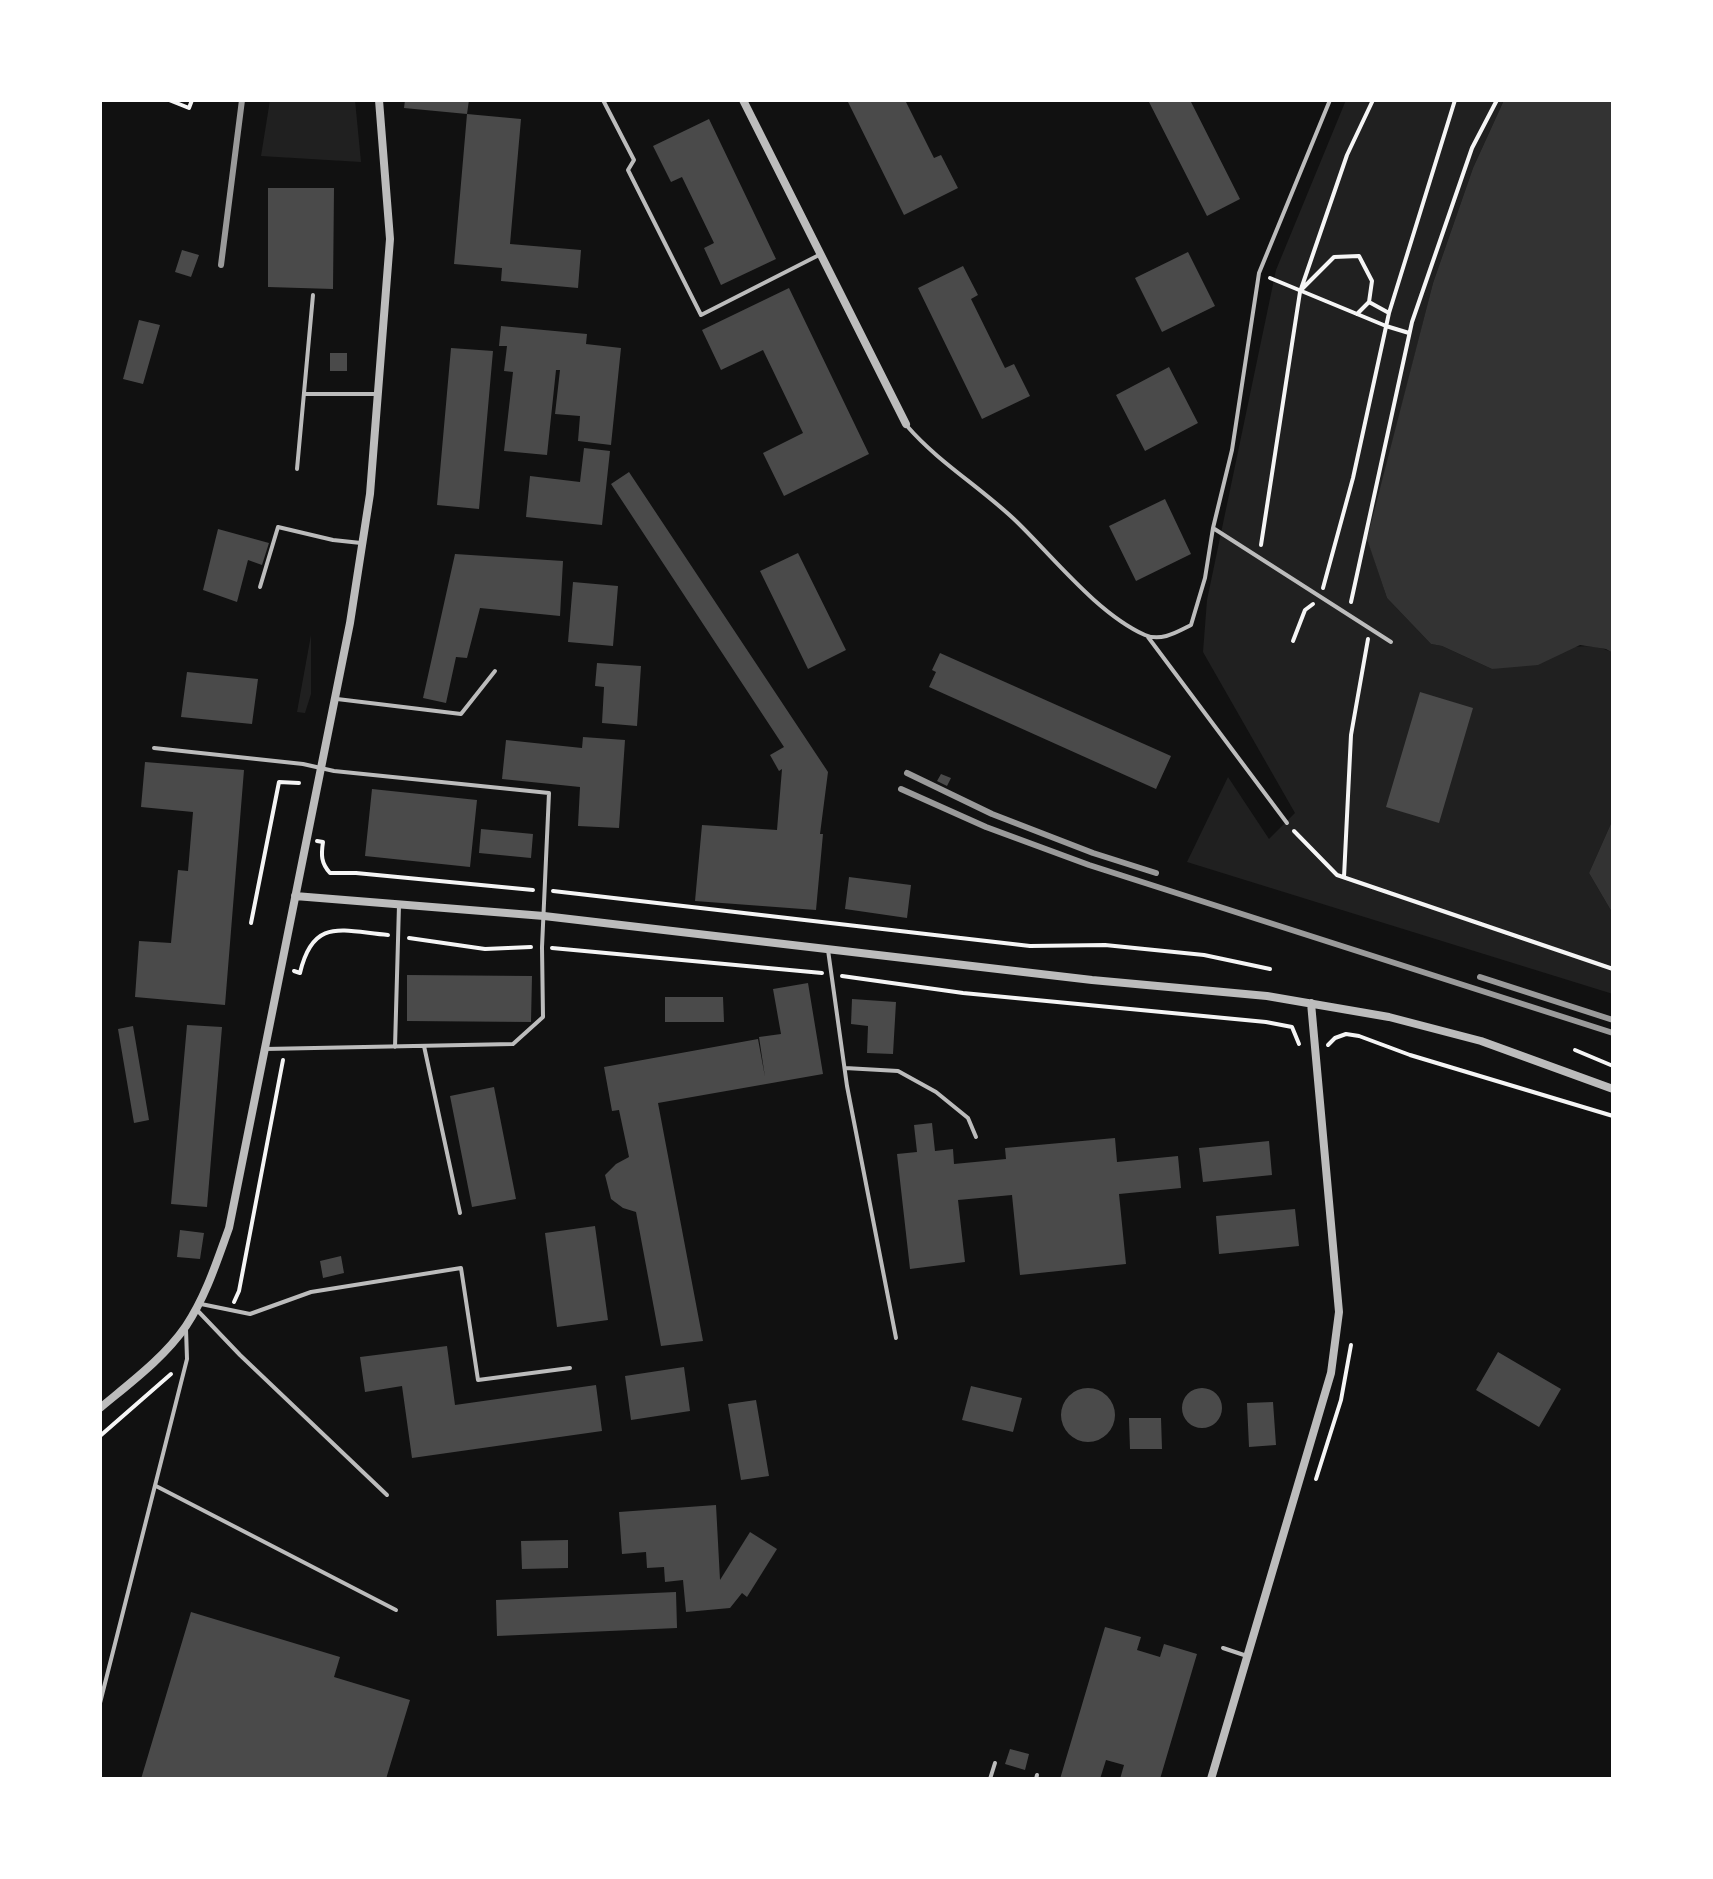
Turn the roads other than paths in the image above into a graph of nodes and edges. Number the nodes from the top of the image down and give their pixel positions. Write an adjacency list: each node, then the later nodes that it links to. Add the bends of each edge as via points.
1 (379, 100): 8 (street, via 390,239)
2 (603, 100): 5 (lane, via 634,160 628,170 701,315)
3 (743, 100): 5 (street)
4 (1330, 100): 11 (lane, via 1259,273 1232,450)
5 (821, 254): 9 (street)
6 (313, 295): 7 (lane)
7 (304, 394): 8 (lane); 10 (lane)
8 (378, 394): 12 (street)
9 (906, 424): 14 (lane, via 929,451 1016,521 1086,593)
10 (297, 469)
11 (1213, 528): 14 (lane, via 1191,625 1168,636); 15 (lane)
12 (363, 543): 13 (lane, via 278,527); 17 (street)
13 (260, 587)
14 (1148, 637): 20 (lane)
15 (1391, 642)
16 (495, 671): 17 (lane, via 461,714)
17 (335, 698): 19 (street)
18 (154, 748): 19 (lane)
19 (321, 769): 21 (street); 23 (lane, via 549,793)
20 (1287, 823)
21 (295, 896): 22 (street); 28 (street)
22 (399, 903): 23 (street); 27 (lane)
23 (544, 916): 24 (street); 26 (lane, via 543,1017 513,1044)
24 (828, 950): 25 (street); 29 (lane)
25 (1311, 1003): 30 (street, via 1481,1041); 42 (street, via 1339,1312 1331,1373)
26 (424, 1046): 27 (lane); 32 (lane)
27 (395, 1047): 28 (lane)
28 (265, 1049): 33 (street, via 229,1228)
29 (845, 1068): 31 (lane, via 898,1071 968,1118); 35 (lane)
30 (1613, 1089)
31 (976, 1137)
32 (460, 1213)
33 (198, 1306): 34 (street); 36 (lane, via 250,1314 311,1292 461,1268 478,1380); 39 (lane, via 240,1355)
34 (186, 1326): 37 (street); 38 (lane, via 187,1359)
35 (896, 1338)
36 (570, 1368)
37 (100, 1408)
38 (156, 1486): 40 (lane); 43 (lane)
39 (387, 1495)
40 (396, 1610)
41 (1223, 1648): 42 (lane)
42 (1248, 1656): 46 (street)
43 (100, 1703)
44 (995, 1763): 45 (lane)
45 (990, 1779)
46 (1211, 1779)

